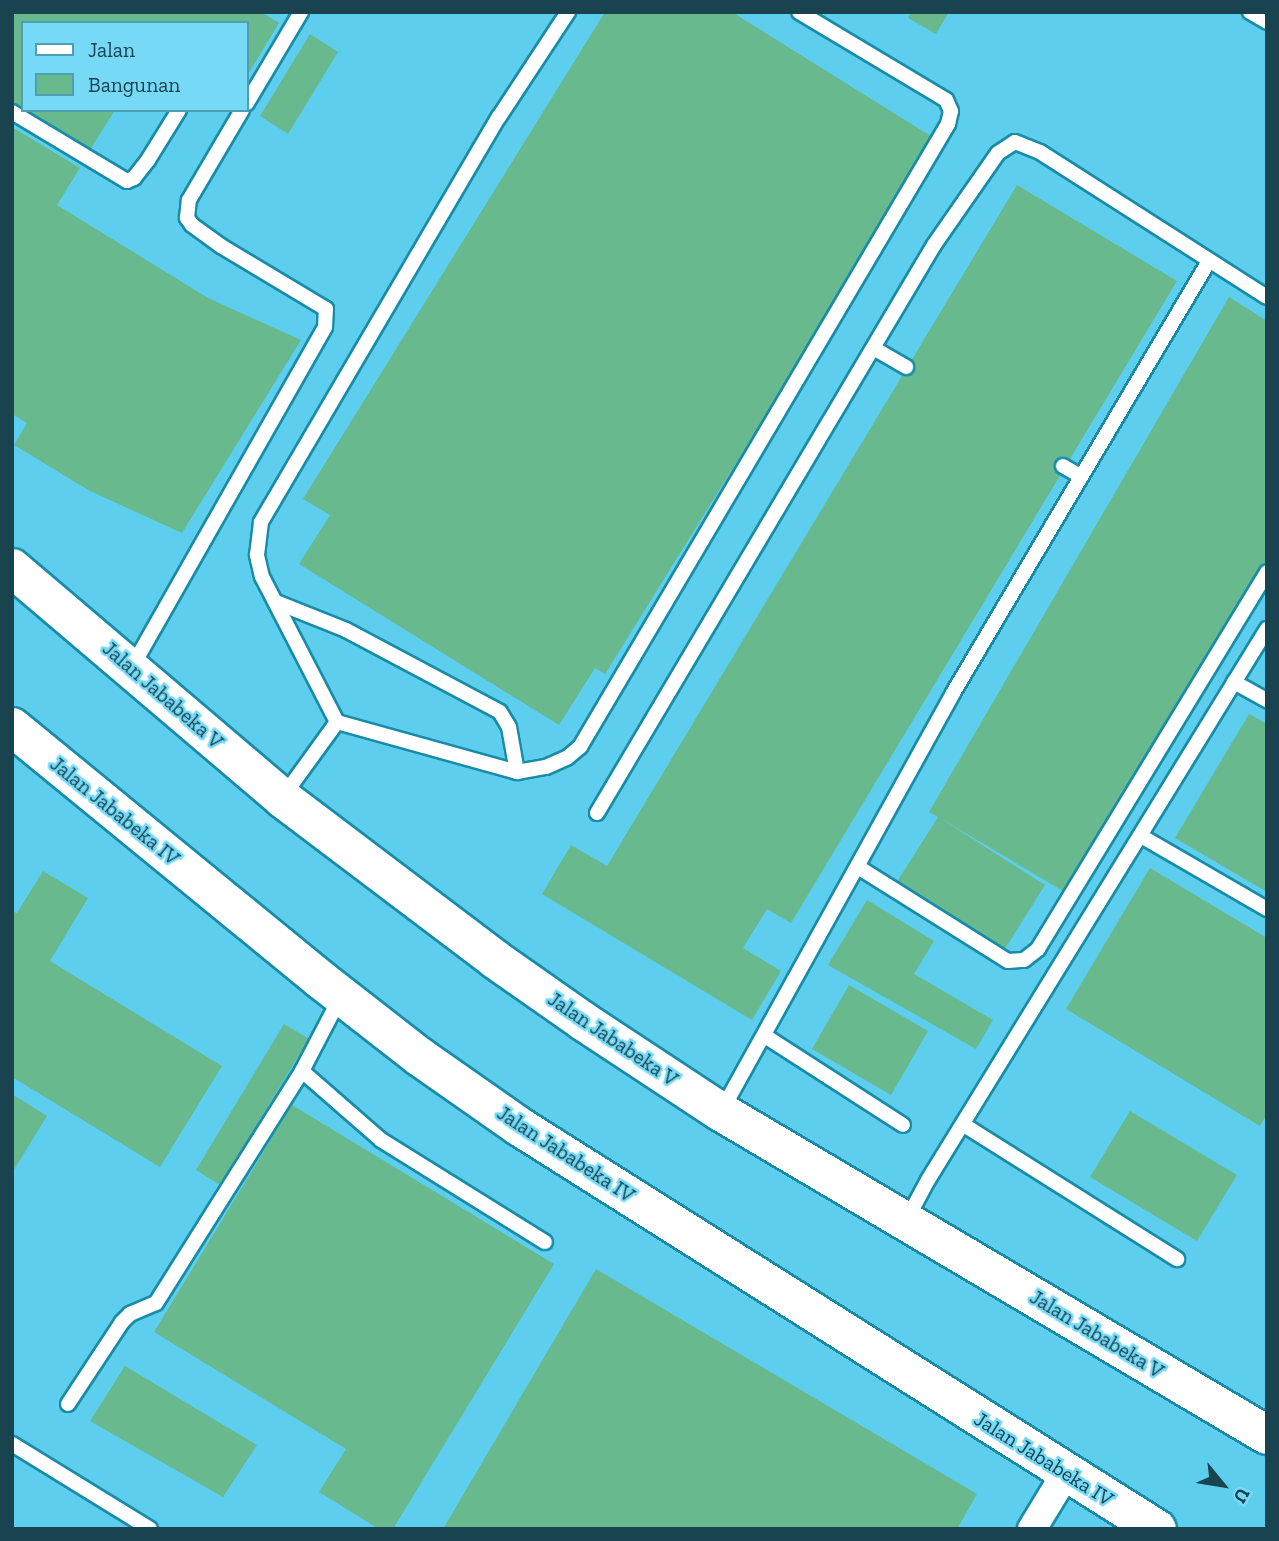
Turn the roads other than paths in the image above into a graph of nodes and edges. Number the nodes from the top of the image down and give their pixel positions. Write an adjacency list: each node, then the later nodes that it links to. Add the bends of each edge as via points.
1 (302, 12): 6 (lane)
2 (568, 12): 18 (lane, via 499,117 261,522 257,555 262,577)
3 (799, 12): 25 (lane, via 946,100 951,111 948,124 580,747 546,767)
4 (1250, 12): 5 (lane)
5 (1267, 22)
6 (248, 101)
7 (12, 112): 8 (lane, via 127,181 148,160)
8 (178, 112)
9 (241, 112): 20 (lane, via 188,200 187,218 221,246 326,309 325,327)
10 (1209, 261): 11 (lane); 12 (lane, via 1040,152 1014,142 998,153 934,245); 15 (lane)
11 (1267, 297)
12 (875, 349): 13 (lane); 27 (lane)
13 (906, 367)
14 (1063, 466): 15 (lane)
15 (1080, 476): 29 (lane)
16 (12, 568): 20 (street, Jalan Jababeka V)
17 (1267, 572): 29 (lane, via 1038,948 1024,960 1009,961)
18 (276, 602): 23 (lane); 25 (lane, via 346,630 500,712 509,727)
19 (1267, 628): 21 (lane)
20 (131, 668): 26 (street, Jalan Jababeka V)
21 (1234, 682): 22 (lane); 28 (lane)
22 (1267, 700)
23 (337, 722): 25 (lane); 26 (lane)
24 (12, 727): 31 (street, Jalan Jababeka IV)
25 (517, 772)
26 (282, 798): 34 (street, Jalan Jababeka V, via 496,960)
27 (597, 813)
28 (1141, 836): 30 (lane); 36 (lane)
29 (858, 867): 32 (lane)
30 (1267, 909)
31 (341, 997): 33 (lane); 43 (street, Jalan Jababeka IV, via 520,1127)
32 (765, 1036): 34 (lane); 35 (lane)
33 (302, 1070): 38 (lane, via 382,1140); 40 (lane, via 156,1303 122,1322)
34 (721, 1112): 37 (street, Jalan Jababeka V)
35 (903, 1125)
36 (964, 1125): 37 (lane); 39 (lane)
37 (906, 1221): 41 (street, Jalan Jababeka V)
38 (545, 1242)
39 (1177, 1259)
40 (68, 1404)
41 (1267, 1434)
42 (12, 1444): 44 (lane)
43 (1066, 1473): 45 (street); 46 (street, Jalan Jababeka IV)
44 (150, 1529)
45 (1032, 1529)
46 (1157, 1529)

